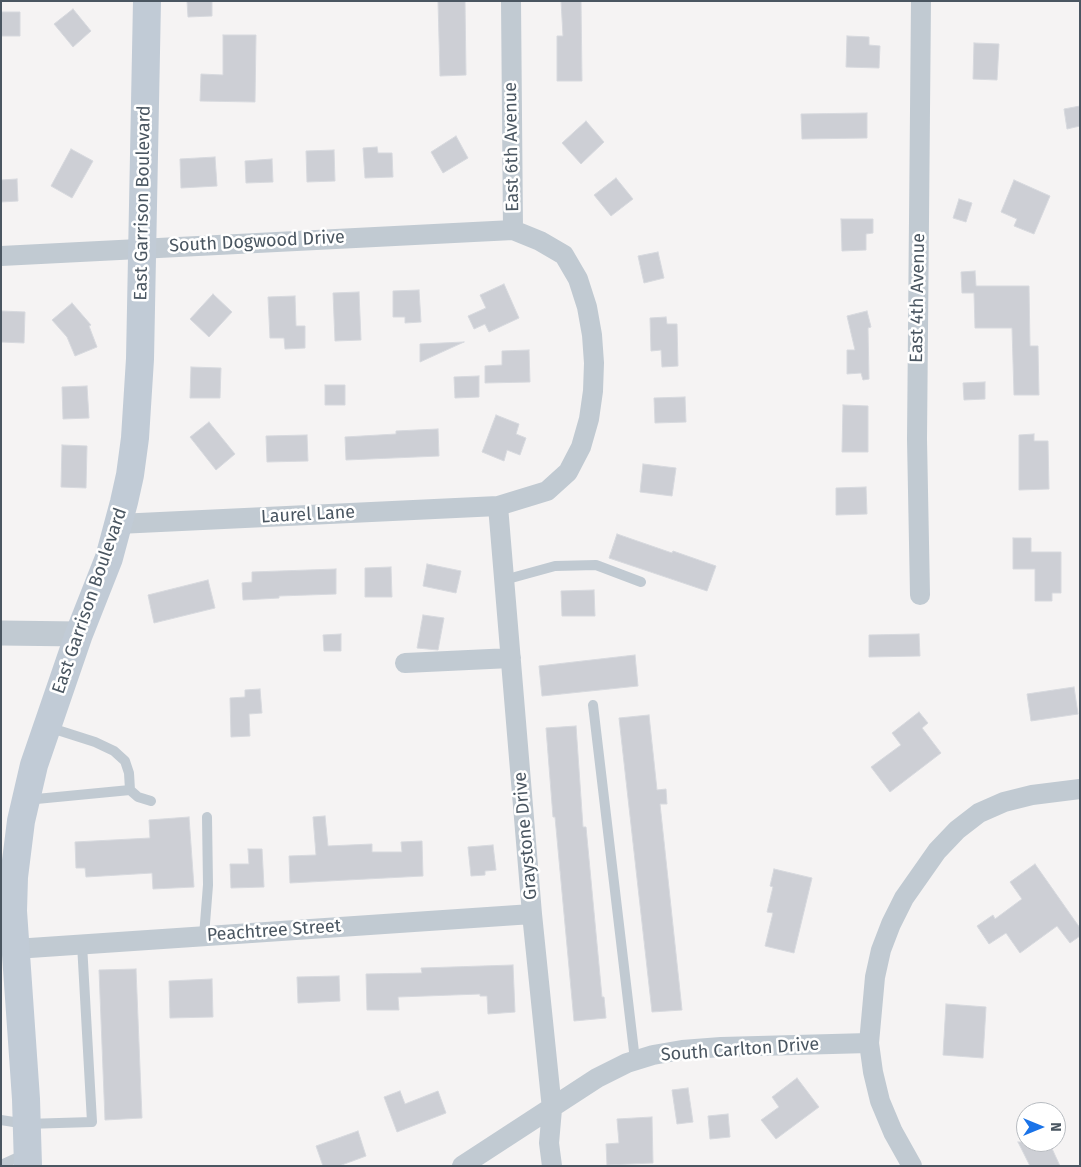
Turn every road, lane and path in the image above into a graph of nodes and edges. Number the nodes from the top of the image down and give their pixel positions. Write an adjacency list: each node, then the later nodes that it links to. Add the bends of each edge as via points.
1 (147, 1): 5 (main road, East Garrison Boulevard)
2 (511, 1): 4 (street, East 6th Avenue)
3 (921, 1): 11 (street, East 4th Avenue, via 917,429)
4 (513, 230): 5 (street, South Dogwood Drive); 7 (street, East 6th Avenue, via 564,255 578,279 592,335 593,392 581,447 568,472 547,491)
5 (142, 248): 6 (street, South Dogwood Drive); 8 (main road, East Garrison Boulevard, via 135,438)
6 (1, 256)
7 (498, 506): 8 (street, Laurel Lane); 9 (street, Graystone Drive)
8 (118, 524): 13 (main road, East Garrison Boulevard)
9 (504, 580): 10 (lane, via 555,566 596,565); 14 (street, Graystone Drive)
10 (641, 582)
11 (920, 596)
12 (1, 633): 13 (street)
13 (79, 634): 17 (main road, East Garrison Boulevard)
14 (511, 658): 15 (street); 23 (street, Graystone Drive)
15 (405, 663)
16 (593, 705): 28 (lane)
17 (47, 727): 19 (lane, via 114,751 125,761); 20 (main road, East Garrison Boulevard)
18 (1080, 788): 27 (street, via 1032,795 979,813 937,851 904,898 882,950 875,977)
19 (130, 790): 20 (lane); 21 (lane)
20 (26, 800): 26 (main road, East Garrison Boulevard, via 20,821 14,877)
21 (151, 801)
22 (206, 817): 24 (lane, via 208,886)
23 (532, 914): 24 (street, Peachtree Street); 29 (street, Graystone Drive)
24 (204, 936): 25 (street, Peachtree Street)
25 (82, 944): 26 (street, Peachtree Street); 30 (lane, via 92,1122)
26 (15, 949): 30 (main road, East Garrison Boulevard)
27 (869, 1043): 28 (street, South Carlton Drive, via 721,1047); 35 (street, via 880,1101)
28 (635, 1060): 29 (street, South Carlton Drive, via 596,1078)
29 (552, 1109): 33 (street, South Carlton Drive); 34 (street, Graystone Drive)
30 (14, 1122): 31 (main road, East Garrison Boulevard)
31 (28, 1160): 32 (lane)
32 (1, 1165)
33 (462, 1166)
34 (552, 1166)
35 (912, 1166)

